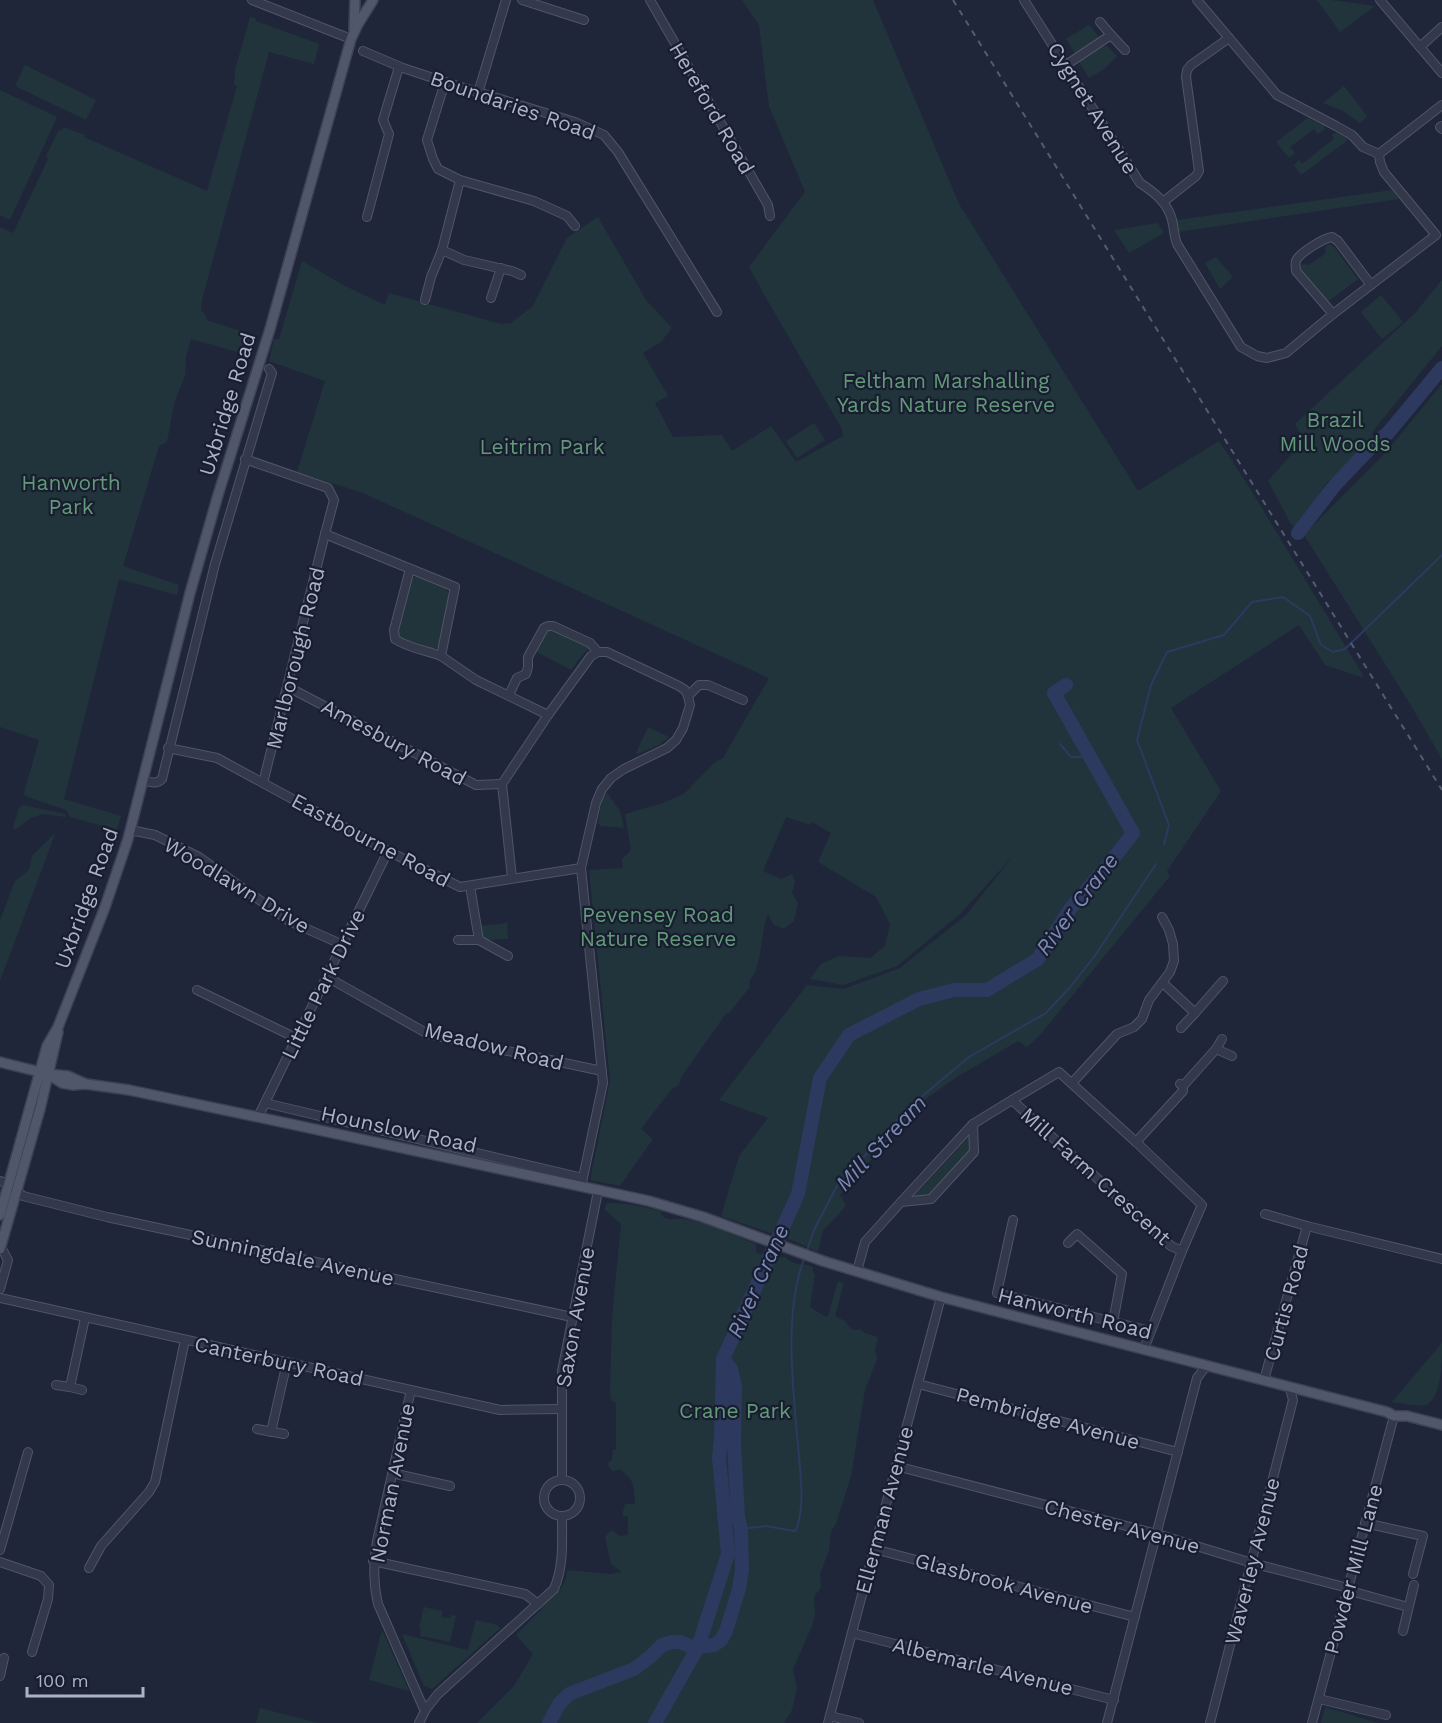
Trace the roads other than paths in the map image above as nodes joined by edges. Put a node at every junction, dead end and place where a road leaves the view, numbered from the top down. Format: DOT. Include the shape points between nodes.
graph roads {
  1 [pos="252,0"];
  2 [pos="356,0"];
  3 [pos="373,0"];
  4 [pos="506,0"];
  5 [pos="522,0"];
  6 [pos="650,0"];
  7 [pos="1024,0"];
  8 [pos="1197,0"];
  9 [pos="1380,0"];
  10 [pos="584,20"];
  11 [pos="1100,22"];
  12 [pos="1442,27"];
  13 [pos="352,35"];
  14 [pos="1111,35"];
  15 [pos="1229,38"];
  16 [pos="1420,47"];
  17 [pos="1125,50"];
  18 [pos="363,51"];
  19 [pos="1066,65"];
  20 [pos="399,66"];
  21 [pos="1442,73"];
  22 [pos="445,82"];
  23 [pos="478,93"];
  24 [pos="1442,105"];
  25 [pos="1379,154"];
  26 [pos="460,180"];
  27 [pos="1163,202"];
  28 [pos="575,210"];
  29 [pos="567,216"];
  30 [pos="770,216"];
  31 [pos="367,217"];
  32 [pos="575,226"];
  33 [pos="1439,233"];
  34 [pos="442,250"];
  35 [pos="501,268"];
  36 [pos="521,275"];
  37 [pos="1371,285"];
  38 [pos="491,298"];
  39 [pos="425,300"];
  40 [pos="717,312"];
  41 [pos="1333,315"];
  42 [pos="269,369"];
  43 [pos="245,459"];
  44 [pos="325,534"];
  45 [pos="410,569"];
  46 [pos="598,652"];
  47 [pos="441,657"];
  48 [pos="288,687"];
  49 [pos="509,695"];
  50 [pos="688,696"];
  51 [pos="743,700"];
  52 [pos="548,716"];
  53 [pos="168,748"];
  54 [pos="143,780"];
  55 [pos="263,783"];
  56 [pos="502,784"];
  57 [pos="130,830"];
  58 [pos="388,851"];
  59 [pos="581,868"];
  60 [pos="512,878"];
  61 [pos="470,886"];
  62 [pos="1162,917"];
  63 [pos="458,940"];
  64 [pos="479,940"];
  65 [pos="341,944"];
  66 [pos="508,956"];
  67 [pos="327,977"];
  68 [pos="1223,981"];
  69 [pos="1163,983"];
  70 [pos="197,990"];
  71 [pos="1195,1013"];
  72 [pos="1181,1028"];
  73 [pos="296,1038"];
  74 [pos="1222,1039"];
  75 [pos="1216,1049"];
  76 [pos="1232,1056"];
  77 [pos="0,1062"];
  78 [pos="602,1071"];
  79 [pos="44,1073"];
  80 [pos="1072,1083"];
  81 [pos="1012,1100"];
  82 [pos="265,1103"];
  83 [pos="258,1117"];
  84 [pos="973,1124"];
  85 [pos="1136,1142"];
  86 [pos="582,1183"];
  87 [pos="8,1185"];
  88 [pos="598,1191"];
  89 [pos="901,1202"];
  90 [pos="1265,1214"];
  91 [pos="0,1215"];
  92 [pos="703,1217"];
  93 [pos="1013,1220"];
  94 [pos="1307,1226"];
  95 [pos="1068,1243"];
  96 [pos="0,1248"];
  97 [pos="1182,1251"];
  98 [pos="1442,1259"];
  99 [pos="858,1271"];
  100 [pos="0,1289"];
  101 [pos="941,1297"];
  102 [pos="0,1298"];
  103 [pos="572,1317"];
  104 [pos="86,1318"];
  105 [pos="1113,1322"];
  106 [pos="1150,1331"];
  107 [pos="185,1340"];
  108 [pos="1144,1349"];
  109 [pos="287,1362"];
  110 [pos="1193,1362"];
  111 [pos="1206,1365"];
  112 [pos="1197,1378"];
  113 [pos="1264,1380"];
  114 [pos="918,1384"];
  115 [pos="56,1385"];
  116 [pos="1289,1386"];
  117 [pos="70,1387"];
  118 [pos="82,1390"];
  119 [pos="411,1390"];
  120 [pos="1304,1390"];
  121 [pos="1293,1400"];
  122 [pos="561,1409"];
  123 [pos="1394,1416"];
  124 [pos="1442,1425"];
  125 [pos="257,1429"];
  126 [pos="271,1432"];
  127 [pos="284,1434"];
  128 [pos="28,1452"];
  129 [pos="1178,1452"];
  130 [pos="896,1466"];
  131 [pos="392,1473"];
  132 [pos="562,1480"];
  133 [pos="450,1486"];
  134 [pos="562,1517"];
  135 [pos="1365,1523"];
  136 [pos="1157,1534"];
  137 [pos="874,1549"];
  138 [pos="0,1551"];
  139 [pos="374,1561"];
  140 [pos="0,1562"];
  141 [pos="1252,1563"];
  142 [pos="89,1568"];
  143 [pos="1413,1574"];
  144 [pos="1414,1585"];
  145 [pos="1348,1589"];
  146 [pos="538,1604"];
  147 [pos="1408,1607"];
  148 [pos="1135,1617"];
  149 [pos="1403,1631"];
  150 [pos="852,1633"];
  151 [pos="32,1652"];
  152 [pos="4,1658"];
  153 [pos="0,1676"];
  154 [pos="1319,1699"];
  155 [pos="1114,1700"];
  156 [pos="426,1709"];
  157 [pos="1386,1715"];
  158 [pos="829,1719"];
  159 [pos="419,1723"];
  160 [pos="859,1723"];
  161 [pos="1107,1723"];
  162 [pos="1210,1723"];
  163 [pos="1312,1723"];
  1 -- 13 [label="street"];
  2 -- 13 [label="main road"];
  3 -- 13 [label="main road"];
  4 -- 23 [label="street"];
  5 -- 10 [label="street"];
  6 -- 30 [label="street, Hereford Road" via="768,205"];
  7 -- 19 [label="street, Cygnet Avenue"];
  8 -- 15 [label="street"];
  9 -- 16 [label="street"];
  11 -- 14 [label="street"];
  12 -- 16 [label="street"];
  13 -- 54 [label="main road, Uxbridge Road" via="270,329 193,582"];
  14 -- 17 [label="street"];
  14 -- 19 [label="street"];
  15 -- 25 [label="street" via="1276,95 1352,135 1363,147"];
  15 -- 27 [label="street" via="1187,70 1199,171"];
  16 -- 21 [label="street"];
  18 -- 20 [label="street, Boundaries Road"];
  19 -- 27 [label="street, Cygnet Avenue" via="1140,183"];
  20 -- 22 [label="street, Boundaries Road"];
  20 -- 31 [label="street" via="383,120 389,134"];
  22 -- 23 [label="street, Boundaries Road"];
  22 -- 26 [label="street" via="427,140 438,169"];
  23 -- 40 [label="street, Boundaries Road" via="575,122 604,135"];
  24 -- 25 [label="street"];
  25 -- 33 [label="street" via="1384,172"];
  26 -- 29 [label="street" via="534,201"];
  26 -- 34 [label="street"];
  27 -- 41 [label="street" via="1172,219 1177,244 1241,347 1257,356 1278,357"];
  28 -- 29 [label="street"];
  29 -- 32 [label="street"];
  33 -- 37 [label="street"];
  34 -- 35 [label="street" via="464,260"];
  34 -- 39 [label="street"];
  35 -- 36 [label="street"];
  35 -- 38 [label="street"];
  37 -- 41 [label="street"];
  37 -- 41 [label="street" via="1332,237 1299,258 1296,271"];
  42 -- 43 [label="street, Uxbridge Road" via="272,373"];
  43 -- 44 [label="street, Marlborough Road" via="327,488 334,500"];
  43 -- 53 [label="street, Uxbridge Road"];
  44 -- 45 [label="street"];
  44 -- 48 [label="street, Marlborough Road"];
  45 -- 47 [label="street" via="395,639"];
  45 -- 47 [label="street" via="459,589"];
  46 -- 49 [label="street" via="590,643 548,626 528,657 526,674 517,678"];
  46 -- 50 [label="street" via="607,652 679,686"];
  46 -- 52 [label="street" via="591,656"];
  47 -- 49 [label="street" via="476,680"];
  48 -- 55 [label="street, Marlborough Road"];
  48 -- 56 [label="street, Amesbury Road" via="476,785"];
  49 -- 52 [label="street"];
  50 -- 51 [label="street" via="699,686 708,685"];
  50 -- 59 [label="street" via="690,705 676,740 624,769 602,789"];
  52 -- 56 [label="street"];
  53 -- 54 [label="street, Uxbridge Road" via="162,779 155,783"];
  53 -- 55 [label="street, Eastbourne Road" via="217,758"];
  54 -- 57 [label="main road, Uxbridge Road"];
  55 -- 58 [label="street, Eastbourne Road"];
  56 -- 60 [label="street"];
  57 -- 65 [label="street, Woodlawn Drive" via="155,836 192,853 289,921"];
  57 -- 79 [label="main road, Uxbridge Road"];
  58 -- 61 [label="street, Eastbourne Road" via="459,888"];
  58 -- 65 [label="street, Little Park Drive"];
  59 -- 60 [label="street, Eastbourne Road"];
  59 -- 78 [label="street"];
  60 -- 61 [label="street, Eastbourne Road"];
  61 -- 64 [label="street"];
  62 -- 69 [label="street" via="1173,944 1174,961"];
  63 -- 64 [label="street"];
  64 -- 66 [label="street"];
  65 -- 67 [label="street, Little Park Drive"];
  67 -- 73 [label="street, Little Park Drive"];
  67 -- 78 [label="street, Meadow Road" via="428,1034"];
  68 -- 71 [label="street"];
  69 -- 71 [label="street"];
  69 -- 80 [label="street" via="1149,1000 1142,1019 1117,1034"];
  70 -- 73 [label="street"];
  71 -- 72 [label="street"];
  73 -- 82 [label="street, Little Park Drive"];
  74 -- 75 [label="street"];
  75 -- 76 [label="street"];
  75 -- 85 [label="street"];
  77 -- 79 [label="main road, Hounslow Road"];
  78 -- 86 [label="street" via="603,1083"];
  79 -- 83 [label="main road, Hounslow Road" via="62,1083 129,1090"];
  79 -- 87 [label="main road, Uxbridge Road"];
  80 -- 81 [label="street, Mill Farm Crescent" via="1059,1072"];
  80 -- 85 [label="street"];
  81 -- 84 [label="street, Mill Farm Crescent"];
  81 -- 97 [label="street, Mill Farm Crescent" via="1171,1246"];
  82 -- 83 [label="street, Little Park Drive"];
  82 -- 86 [label="street"];
  83 -- 86 [label="main road, Hounslow Road"];
  84 -- 89 [label="street, Mill Farm Crescent"];
  84 -- 89 [label="street" via="974,1152 931,1199"];
  85 -- 97 [label="street" via="1202,1205"];
  86 -- 88 [label="main road, Hounslow Road"];
  87 -- 91 [label="main road"];
  87 -- 96 [label="main road"];
  87 -- 103 [label="street, Sunningdale Avenue" via="23,1196 107,1217"];
  88 -- 92 [label="main road, Hounslow Road"];
  88 -- 103 [label="street, Saxon Avenue"];
  89 -- 99 [label="street, Mill Farm Crescent" via="866,1242"];
  90 -- 94 [label="street, Curtis Road"];
  92 -- 99 [label="main road, Hanworth Road"];
  93 -- 105 [label="street, Hanworth Road" via="997,1293"];
  94 -- 98 [label="street, Curtis Road"];
  94 -- 113 [label="street, Curtis Road"];
  95 -- 105 [label="street" via="1077,1234 1122,1274"];
  96 -- 100 [label="street" via="8,1260"];
  97 -- 106 [label="street"];
  99 -- 101 [label="main road, Hanworth Road"];
  101 -- 108 [label="main road, Hanworth Road"];
  101 -- 114 [label="street, Ellerman Avenue"];
  102 -- 104 [label="street, Canterbury Road"];
  103 -- 122 [label="street, Saxon Avenue" via="562,1371"];
  104 -- 107 [label="street, Canterbury Road"];
  104 -- 117 [label="street"];
  105 -- 106 [label="street, Hanworth Road"];
  106 -- 108 [label="street"];
  107 -- 109 [label="street, Canterbury Road"];
  107 -- 142 [label="street" via="155,1482 101,1546"];
  108 -- 110 [label="main road, Hanworth Road"];
  109 -- 119 [label="street, Canterbury Road"];
  109 -- 126 [label="street"];
  110 -- 111 [label="main road, Hanworth Road"];
  110 -- 112 [label="street"];
  111 -- 112 [label="street"];
  111 -- 113 [label="main road, Hanworth Road"];
  112 -- 129 [label="street"];
  113 -- 116 [label="main road, Hanworth Road"];
  114 -- 129 [label="street, Pembridge Avenue"];
  114 -- 130 [label="street, Ellerman Avenue"];
  115 -- 117 [label="street"];
  116 -- 120 [label="main road, Hanworth Road"];
  116 -- 121 [label="street"];
  117 -- 118 [label="street"];
  119 -- 122 [label="street, Canterbury Road" via="500,1410"];
  119 -- 131 [label="street, Norman Avenue"];
  120 -- 121 [label="street"];
  120 -- 123 [label="main road, Hanworth Road"];
  121 -- 141 [label="street, Waverley Avenue"];
  122 -- 132 [label="street, Saxon Avenue"];
  123 -- 124 [label="main road, Hanworth Road"];
  123 -- 135 [label="street, Powder Mill Lane"];
  125 -- 126 [label="street"];
  126 -- 127 [label="street"];
  128 -- 138 [label="street"];
  129 -- 136 [label="street"];
  130 -- 136 [label="street, Chester Avenue"];
  130 -- 137 [label="street, Ellerman Avenue"];
  131 -- 133 [label="street"];
  131 -- 139 [label="street, Norman Avenue"];
  132 -- 134 [label="street" via="550,1485 544,1501 550,1512"];
  132 -- 134 [label="street" via="577,1487 581,1498 577,1509"];
  134 -- 146 [label="street" via="560,1576"];
  135 -- 143 [label="street" via="1423,1536"];
  135 -- 145 [label="street, Powder Mill Lane"];
  136 -- 141 [label="street, Chester Avenue"];
  136 -- 148 [label="street"];
  137 -- 148 [label="street, Glasbrook Avenue"];
  137 -- 150 [label="street, Ellerman Avenue"];
  139 -- 146 [label="street" via="525,1594"];
  139 -- 156 [label="street, Norman Avenue" via="378,1604"];
  140 -- 151 [label="street" via="41,1576 49,1586"];
  141 -- 145 [label="street, Chester Avenue"];
  141 -- 162 [label="street, Waverley Avenue"];
  144 -- 147 [label="street"];
  145 -- 147 [label="street, Chester Avenue"];
  145 -- 154 [label="street, Powder Mill Lane"];
  146 -- 156 [label="street"];
  147 -- 149 [label="street"];
  148 -- 155 [label="street"];
  150 -- 155 [label="street, Albemarle Avenue"];
  150 -- 158 [label="street, Ellerman Avenue"];
  152 -- 153 [label="street"];
  154 -- 157 [label="street"];
  154 -- 163 [label="street, Powder Mill Lane"];
  155 -- 161 [label="street"];
  156 -- 159 [label="street"];
  158 -- 160 [label="street"];
}
